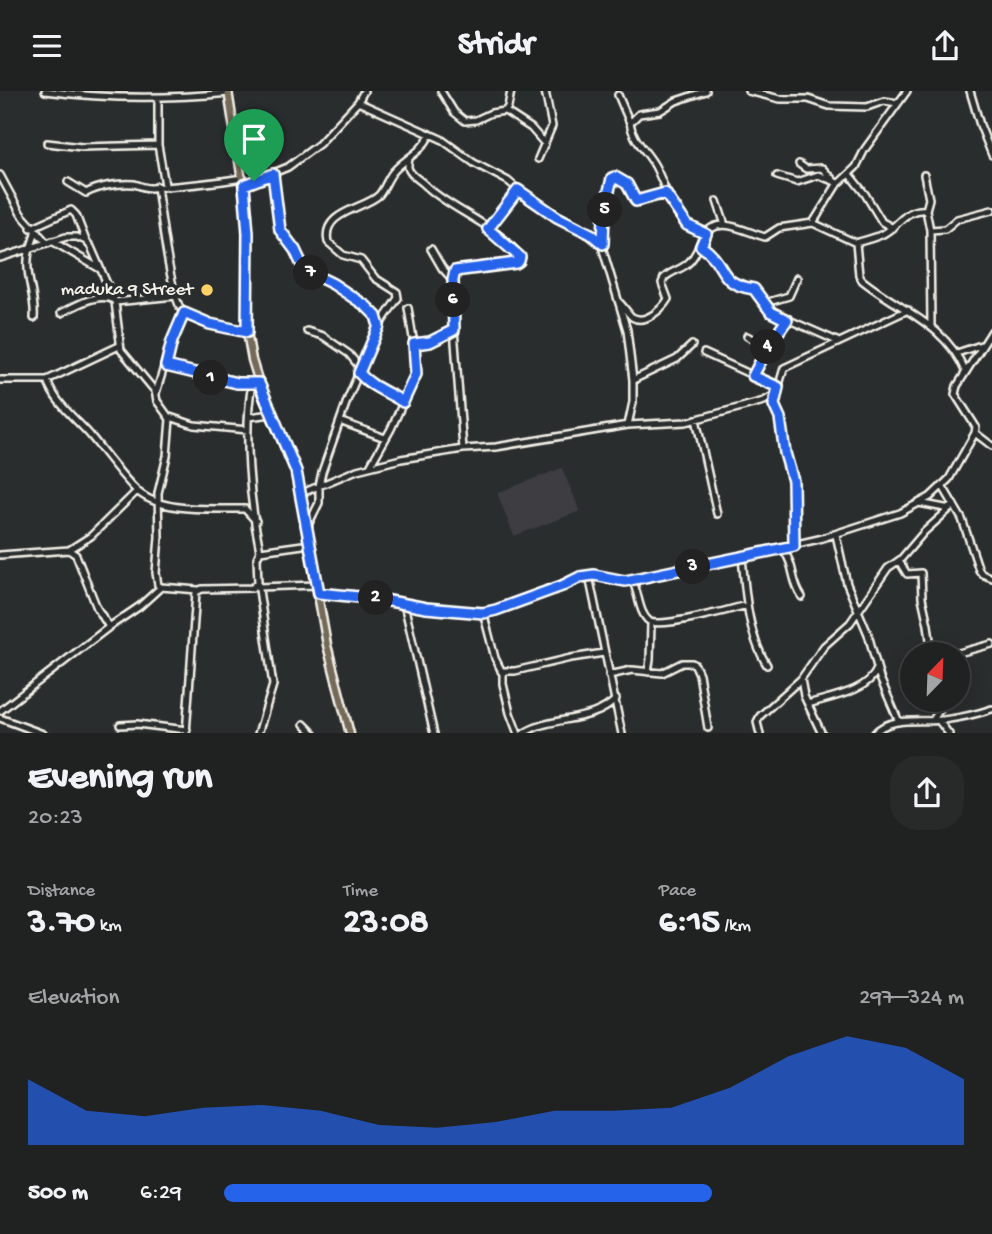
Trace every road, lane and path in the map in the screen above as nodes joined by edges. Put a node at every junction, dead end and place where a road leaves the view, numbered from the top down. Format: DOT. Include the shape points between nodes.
graph roads {
  1 [pos="46,91"];
  2 [pos="364,91"];
  3 [pos="441,91"];
  4 [pos="511,91"];
  5 [pos="545,91"];
  6 [pos="706,91"];
  7 [pos="748,91"];
  8 [pos="907,91"];
  9 [pos="970,91"];
  10 [pos="228,92"];
  11 [pos="107,93"];
  12 [pos="618,95"];
  13 [pos="158,98"];
  14 [pos="358,102"];
  15 [pos="898,103"];
  16 [pos="505,111"];
  17 [pos="630,123"];
  18 [pos="430,134"];
  19 [pos="47,143"];
  20 [pos="545,144"];
  21 [pos="158,145"];
  22 [pos="992,155"];
  23 [pos="409,159"];
  24 [pos="538,159"];
  25 [pos="799,164"];
  26 [pos="0,174"];
  27 [pos="273,174"];
  28 [pos="849,174"];
  29 [pos="924,175"];
  30 [pos="777,176"];
  31 [pos="243,181"];
  32 [pos="836,182"];
  33 [pos="68,183"];
  34 [pos="164,185"];
  35 [pos="157,186"];
  36 [pos="518,190"];
  37 [pos="665,193"];
  38 [pos="717,201"];
  39 [pos="926,210"];
  40 [pos="992,210"];
  41 [pos="813,223"];
  42 [pos="725,225"];
  43 [pos="893,228"];
  44 [pos="488,229"];
  45 [pos="33,230"];
  46 [pos="930,230"];
  47 [pos="706,234"];
  48 [pos="86,241"];
  49 [pos="50,242"];
  50 [pos="856,243"];
  51 [pos="603,244"];
  52 [pos="701,246"];
  53 [pos="32,249"];
  54 [pos="431,249"];
  55 [pos="0,258"];
  56 [pos="103,271"];
  57 [pos="797,278"];
  58 [pos="453,280"];
  59 [pos="175,296"];
  60 [pos="115,301"];
  61 [pos="620,303"];
  62 [pos="765,303"];
  63 [pos="408,308"];
  64 [pos="908,310"];
  65 [pos="61,313"];
  66 [pos="184,313"];
  67 [pos="34,318"];
  68 [pos="633,318"];
  69 [pos="787,320"];
  70 [pos="931,325"];
  71 [pos="379,326"];
  72 [pos="454,330"];
  73 [pos="627,330"];
  74 [pos="307,331"];
  75 [pos="992,331"];
  76 [pos="247,332"];
  77 [pos="747,336"];
  78 [pos="837,341"];
  79 [pos="414,344"];
  80 [pos="692,345"];
  81 [pos="982,345"];
  82 [pos="119,346"];
  83 [pos="768,348"];
  84 [pos="704,353"];
  85 [pos="957,353"];
  86 [pos="166,366"];
  87 [pos="360,371"];
  88 [pos="965,371"];
  89 [pos="753,376"];
  90 [pos="0,380"];
  91 [pos="47,380"];
  92 [pos="633,380"];
  93 [pos="255,384"];
  94 [pos="778,387"];
  95 [pos="156,393"];
  96 [pos="775,395"];
  97 [pos="403,402"];
  98 [pos="762,402"];
  99 [pos="776,408"];
  100 [pos="271,414"];
  101 [pos="170,417"];
  102 [pos="249,417"];
  103 [pos="696,419"];
  104 [pos="341,422"];
  105 [pos="628,425"];
  106 [pos="248,430"];
  107 [pos="975,433"];
  108 [pos="385,438"];
  109 [pos="991,447"];
  110 [pos="463,449"];
  111 [pos="370,466"];
  112 [pos="942,485"];
  113 [pos="319,486"];
  114 [pos="137,491"];
  115 [pos="302,493"];
  116 [pos="158,501"];
  117 [pos="919,503"];
  118 [pos="952,507"];
  119 [pos="717,514"];
  120 [pos="256,521"];
  121 [pos="307,527"];
  122 [pos="836,535"];
  123 [pos="310,544"];
  124 [pos="78,545"];
  125 [pos="794,546"];
  126 [pos="782,548"];
  127 [pos="69,550"];
  128 [pos="260,551"];
  129 [pos="76,554"];
  130 [pos="0,555"];
  131 [pos="742,556"];
  132 [pos="899,561"];
  133 [pos="589,576"];
  134 [pos="992,578"];
  135 [pos="632,580"];
  136 [pos="258,585"];
  137 [pos="317,585"];
  138 [pos="161,587"];
  139 [pos="198,590"];
  140 [pos="319,593"];
  141 [pos="802,597"];
  142 [pos="404,604"];
  143 [pos="747,605"];
  144 [pos="859,610"];
  145 [pos="483,613"];
  146 [pos="650,623"];
  147 [pos="108,627"];
  148 [pos="931,642"];
  149 [pos="992,645"];
  150 [pos="970,650"];
  151 [pos="604,653"];
  152 [pos="767,666"];
  153 [pos="877,669"];
  154 [pos="501,670"];
  155 [pos="648,672"];
  156 [pos="609,675"];
  157 [pos="801,678"];
  158 [pos="616,699"];
  159 [pos="808,704"];
  160 [pos="992,709"];
  161 [pos="604,710"];
  162 [pos="0,711"];
  163 [pos="939,712"];
  164 [pos="619,716"];
  165 [pos="0,718"];
  166 [pos="936,720"];
  167 [pos="899,722"];
  168 [pos="13,723"];
  169 [pos="304,724"];
  170 [pos="120,725"];
  171 [pos="708,728"];
  172 [pos="186,732"];
  173 [pos="18,733"];
  174 [pos="43,733"];
  175 [pos="258,733"];
  176 [pos="314,733"];
  177 [pos="350,733"];
  178 [pos="434,733"];
  179 [pos="521,733"];
  180 [pos="622,733"];
  181 [pos="760,733"];
  182 [pos="822,733"];
  183 [pos="874,733"];
  184 [pos="948,733"];
  1 -- 11 [label="street"];
  2 -- 14 [label="street"];
  3 -- 16 [label="street" via="465,121"];
  4 -- 16 [label="street"];
  5 -- 20 [label="street" via="552,123"];
  6 -- 17 [label="street" via="660,111 639,114"];
  7 -- 15 [label="street" via="829,106"];
  8 -- 15 [label="street"];
  9 -- 22 [label="street"];
  10 -- 13 [label="street"];
  10 -- 31 [label="main road"];
  11 -- 13 [label="street"];
  12 -- 17 [label="street"];
  13 -- 21 [label="street"];
  14 -- 18 [label="street"];
  14 -- 27 [label="street" via="327,137"];
  15 -- 28 [label="street"];
  16 -- 20 [label="street"];
  17 -- 37 [label="street"];
  18 -- 23 [label="street"];
  18 -- 36 [label="street"];
  19 -- 21 [label="street"];
  20 -- 24 [label="street"];
  21 -- 34 [label="street"];
  23 -- 44 [label="street" via="411,172 435,196"];
  23 -- 71 [label="street" via="390,175 379,194 349,209 327,232 328,242 337,251 361,260 374,278 397,292 398,301"];
  25 -- 32 [label="street" via="806,169 822,168"];
  26 -- 45 [label="street"];
  27 -- 31 [label="street"];
  27 -- 71 [label="street" via="280,230 302,265 366,306"];
  28 -- 32 [label="street"];
  28 -- 43 [label="street" via="882,222"];
  29 -- 39 [label="street" via="929,199"];
  30 -- 32 [label="street" via="797,182 818,175"];
  31 -- 34 [label="street"];
  31 -- 76 [label="main road" via="248,233"];
  32 -- 41 [label="street"];
  33 -- 35 [label="street" via="86,193 97,187"];
  34 -- 35 [label="street"];
  35 -- 59 [label="street"];
  36 -- 44 [label="street"];
  36 -- 51 [label="street"];
  37 -- 47 [label="street" via="687,225"];
  37 -- 51 [label="street" via="636,201 627,184 612,178"];
  38 -- 42 [label="street"];
  39 -- 43 [label="street" via="907,213"];
  39 -- 46 [label="street"];
  40 -- 46 [label="street" via="957,219 945,229"];
  41 -- 42 [label="street" via="779,228 765,237"];
  41 -- 50 [label="street"];
  42 -- 47 [label="street"];
  43 -- 50 [label="street"];
  44 -- 58 [label="street" via="515,251 519,261 458,269"];
  45 -- 48 [label="street" via="71,210"];
  45 -- 49 [label="street"];
  45 -- 53 [label="street"];
  46 -- 70 [label="street"];
  47 -- 52 [label="street"];
  48 -- 49 [label="street" via="72,236"];
  48 -- 56 [label="street"];
  49 -- 53 [label="street"];
  49 -- 56 [label="street"];
  50 -- 64 [label="street" via="862,280"];
  51 -- 61 [label="street"];
  52 -- 62 [label="street" via="717,258 734,284 754,289"];
  52 -- 68 [label="street" via="685,265 664,278 665,304 652,316"];
  53 -- 55 [label="street"];
  53 -- 67 [label="street" via="28,262"];
  54 -- 58 [label="street"];
  56 -- 60 [label="street"];
  57 -- 62 [label="street" via="789,296"];
  58 -- 72 [label="street"];
  59 -- 60 [label="street"];
  59 -- 66 [label="street"];
  60 -- 65 [label="street" via="107,297 83,302"];
  60 -- 82 [label="street"];
  61 -- 68 [label="street"];
  61 -- 73 [label="street"];
  62 -- 69 [label="street"];
  63 -- 79 [label="street"];
  64 -- 70 [label="street"];
  64 -- 78 [label="street"];
  66 -- 76 [label="street"];
  66 -- 86 [label="street"];
  68 -- 73 [label="street"];
  69 -- 78 [label="street"];
  69 -- 83 [label="street"];
  70 -- 85 [label="street"];
  71 -- 87 [label="street"];
  72 -- 79 [label="street"];
  72 -- 110 [label="street"];
  73 -- 92 [label="street"];
  74 -- 87 [label="street" via="349,354"];
  75 -- 81 [label="street"];
  76 -- 93 [label="main road"];
  77 -- 83 [label="street"];
  78 -- 94 [label="street" via="788,364"];
  79 -- 97 [label="street" via="416,374"];
  80 -- 92 [label="street" via="677,359"];
  81 -- 85 [label="street"];
  81 -- 88 [label="street"];
  82 -- 91 [label="street"];
  82 -- 95 [label="street"];
  83 -- 89 [label="street"];
  84 -- 89 [label="street"];
  85 -- 88 [label="street"];
  86 -- 93 [label="street"];
  86 -- 95 [label="street"];
  87 -- 97 [label="street" via="374,387"];
  87 -- 104 [label="street"];
  88 -- 107 [label="street" via="955,394 974,421"];
  89 -- 94 [label="street"];
  90 -- 91 [label="street"];
  91 -- 114 [label="street" via="55,400"];
  92 -- 105 [label="street"];
  93 -- 100 [label="main road"];
  93 -- 102 [label="street"];
  94 -- 96 [label="street"];
  95 -- 101 [label="street"];
  96 -- 98 [label="street"];
  96 -- 99 [label="street"];
  97 -- 108 [label="street"];
  98 -- 99 [label="street"];
  98 -- 103 [label="street"];
  99 -- 125 [label="street" via="793,481"];
  100 -- 102 [label="street"];
  100 -- 115 [label="main road" via="292,457"];
  101 -- 106 [label="street" via="194,425"];
  101 -- 116 [label="street"];
  102 -- 106 [label="street"];
  103 -- 105 [label="street"];
  103 -- 119 [label="street"];
  104 -- 108 [label="street"];
  104 -- 113 [label="street"];
  105 -- 110 [label="street"];
  106 -- 120 [label="street"];
  107 -- 109 [label="street"];
  107 -- 112 [label="street"];
  108 -- 111 [label="street"];
  110 -- 111 [label="street"];
  111 -- 113 [label="street"];
  112 -- 117 [label="street"];
  112 -- 118 [label="street"];
  113 -- 115 [label="street"];
  113 -- 121 [label="street" via="319,503"];
  114 -- 116 [label="street"];
  114 -- 124 [label="street"];
  115 -- 121 [label="main road"];
  116 -- 120 [label="street" via="197,510 245,509"];
  116 -- 138 [label="street" via="156,580"];
  117 -- 118 [label="street"];
  117 -- 122 [label="street"];
  118 -- 132 [label="street"];
  118 -- 134 [label="street" via="962,519 979,570"];
  120 -- 128 [label="street"];
  121 -- 123 [label="main road"];
  122 -- 125 [label="street"];
  122 -- 144 [label="street" via="847,584"];
  123 -- 128 [label="street"];
  123 -- 137 [label="main road"];
  124 -- 127 [label="street"];
  124 -- 129 [label="street"];
  125 -- 126 [label="street"];
  126 -- 131 [label="street"];
  126 -- 141 [label="street" via="792,562"];
  127 -- 129 [label="street"];
  127 -- 130 [label="street"];
  128 -- 136 [label="street"];
  129 -- 147 [label="street"];
  131 -- 135 [label="street"];
  131 -- 143 [label="street"];
  132 -- 144 [label="street" via="884,573"];
  132 -- 148 [label="street" via="907,574 921,573"];
  133 -- 135 [label="street"];
  133 -- 145 [label="street"];
  133 -- 151 [label="street"];
  135 -- 146 [label="street"];
  136 -- 137 [label="street"];
  136 -- 139 [label="street"];
  136 -- 175 [label="street" via="273,685"];
  137 -- 140 [label="main road"];
  138 -- 139 [label="street"];
  138 -- 147 [label="street"];
  139 -- 172 [label="street"];
  140 -- 142 [label="street"];
  140 -- 177 [label="main road" via="334,677"];
  142 -- 145 [label="street"];
  142 -- 178 [label="street"];
  143 -- 146 [label="street"];
  143 -- 152 [label="street"];
  144 -- 153 [label="street"];
  144 -- 157 [label="street"];
  145 -- 154 [label="street"];
  146 -- 155 [label="street"];
  147 -- 162 [label="street"];
  149 -- 150 [label="street"];
  151 -- 154 [label="street"];
  151 -- 156 [label="street"];
  153 -- 159 [label="street" via="872,679 853,690"];
  153 -- 167 [label="street"];
  154 -- 179 [label="street" via="510,713"];
  155 -- 156 [label="street"];
  155 -- 171 [label="street" via="662,673 682,663 695,665"];
  156 -- 158 [label="street"];
  157 -- 159 [label="street"];
  157 -- 181 [label="street" via="758,719"];
  158 -- 161 [label="street"];
  158 -- 164 [label="street"];
  159 -- 182 [label="street"];
  160 -- 166 [label="street"];
  161 -- 164 [label="street"];
  161 -- 179 [label="street"];
  163 -- 166 [label="street"];
  164 -- 180 [label="street"];
  165 -- 168 [label="street"];
  166 -- 167 [label="street"];
  166 -- 184 [label="street"];
  167 -- 183 [label="street"];
  168 -- 173 [label="street"];
  168 -- 174 [label="street"];
  169 -- 176 [label="street"];
  170 -- 172 [label="street"];
}
